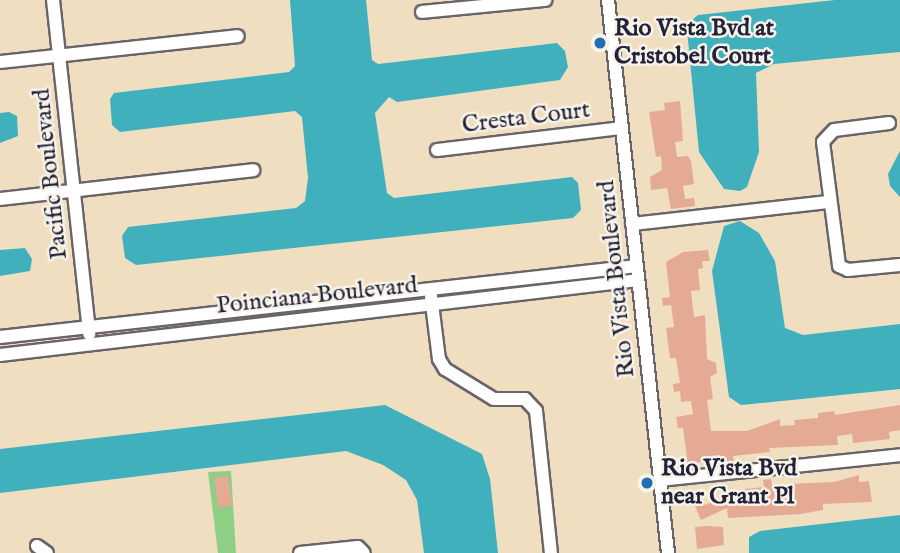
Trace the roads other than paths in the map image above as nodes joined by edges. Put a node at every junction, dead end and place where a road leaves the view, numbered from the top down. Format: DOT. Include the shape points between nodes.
graph roads {
  1 [pos="53,0"];
  2 [pos="545,0"];
  3 [pos="608,0"];
  4 [pos="422,12"];
  5 [pos="238,36"];
  6 [pos="59,55"];
  7 [pos="0,62"];
  8 [pos="889,123"];
  9 [pos="621,128"];
  10 [pos="437,150"];
  11 [pos="253,170"];
  12 [pos="74,191"];
  13 [pos="0,199"];
  14 [pos="829,202"];
  15 [pos="632,223"];
  16 [pos="900,265"];
  17 [pos="637,266"];
  18 [pos="638,280"];
  19 [pos="431,289"];
  20 [pos="432,304"];
  21 [pos="256,309"];
  22 [pos="258,323"];
  23 [pos="88,328"];
  24 [pos="0,337"];
  25 [pos="90,344"];
  26 [pos="0,355"];
  27 [pos="900,455"];
  28 [pos="660,480"];
  29 [pos="299,553"];
  30 [pos="364,553"];
  31 [pos="551,553"];
  32 [pos="668,553"];
  1 -- 6 [label="street, Pacific Boulevard"];
  2 -- 4 [label="street"];
  3 -- 9 [label="street, Rio Vista Boulevard"];
  5 -- 6 [label="street"];
  6 -- 7 [label="street"];
  6 -- 12 [label="street, Pacific Boulevard"];
  8 -- 14 [label="street" via="826,134"];
  9 -- 10 [label="street, Cresta Court"];
  9 -- 15 [label="street, Rio Vista Boulevard"];
  11 -- 12 [label="street"];
  12 -- 13 [label="street"];
  12 -- 23 [label="street, Pacific Boulevard"];
  14 -- 15 [label="street"];
  14 -- 16 [label="street" via="839,265 854,270"];
  15 -- 17 [label="street, Rio Vista Boulevard"];
  17 -- 18 [label="street, Rio Vista Boulevard"];
  17 -- 19 [label="street, Poinciana Boulevard"];
  18 -- 20 [label="street, Poinciana Boulevard"];
  18 -- 28 [label="street, Rio Vista Boulevard"];
  19 -- 20 [label="street"];
  19 -- 21 [label="street, Poinciana Boulevard"];
  20 -- 22 [label="street, Poinciana Boulevard"];
  20 -- 31 [label="street" via="439,359 445,369 494,399 525,399 536,411"];
  21 -- 22 [label="street"];
  21 -- 23 [label="street, Poinciana Boulevard"];
  22 -- 25 [label="street, Poinciana Boulevard"];
  23 -- 24 [label="street, Poinciana Boulevard"];
  23 -- 25 [label="street, Pacific Boulevard"];
  25 -- 26 [label="street, Poinciana Boulevard"];
  27 -- 28 [label="street"];
  28 -- 32 [label="street, Rio Vista Boulevard"];
  29 -- 30 [label="street" via="358,547"];
}
